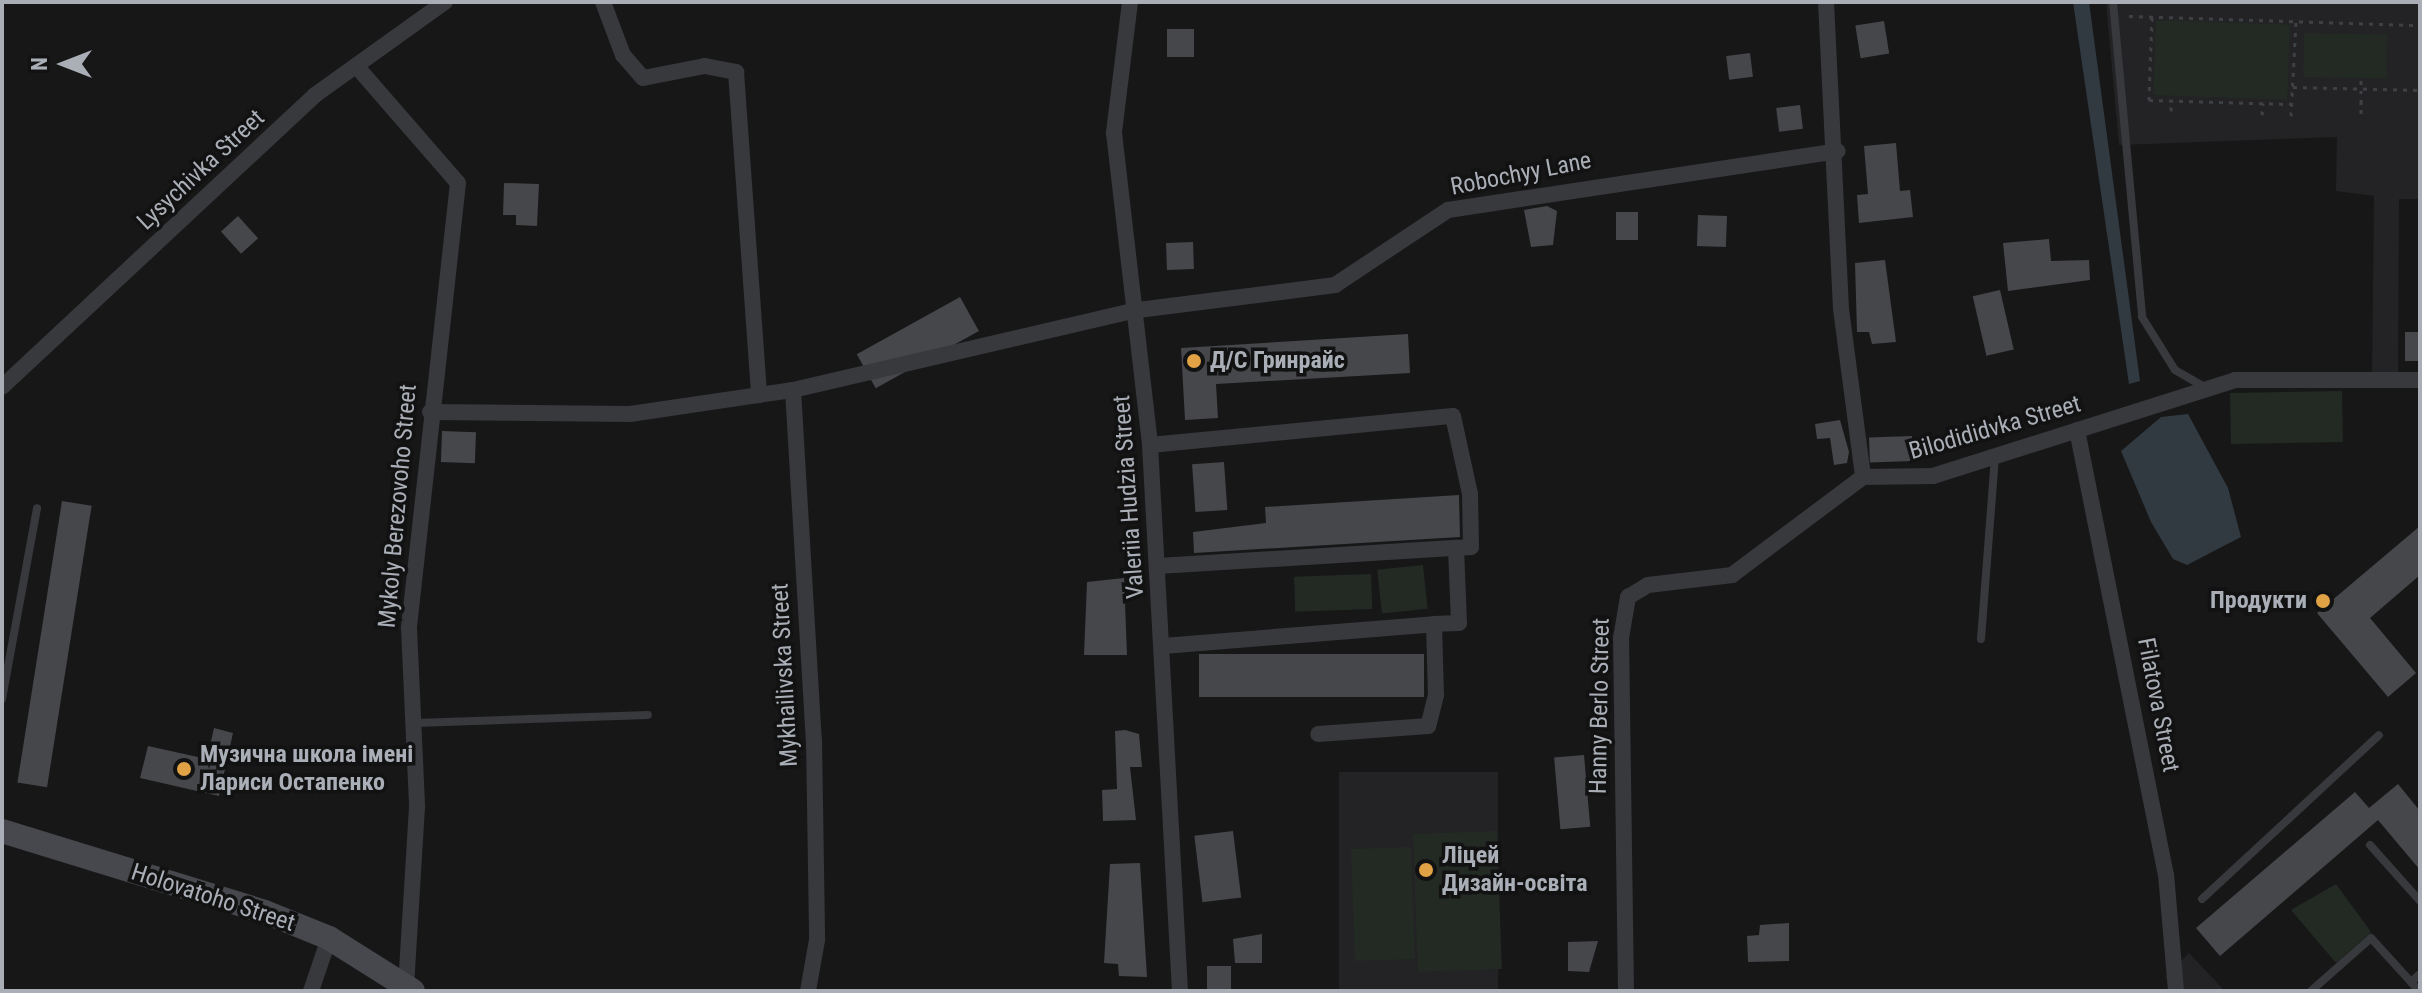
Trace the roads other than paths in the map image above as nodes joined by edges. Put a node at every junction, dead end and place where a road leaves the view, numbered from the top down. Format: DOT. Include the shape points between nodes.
graph roads {
  1 [pos="445,2"];
  2 [pos="603,2"];
  3 [pos="1130,2"];
  4 [pos="1826,2"];
  5 [pos="2113,2"];
  6 [pos="358,68"];
  7 [pos="1838,151"];
  8 [pos="1138,310"];
  9 [pos="2420,380"];
  10 [pos="2,387"];
  11 [pos="2205,387"];
  12 [pos="793,390"];
  13 [pos="759,395"];
  14 [pos="430,412"];
  15 [pos="2077,430"];
  16 [pos="1150,445"];
  17 [pos="1995,458"];
  18 [pos="1863,477"];
  19 [pos="37,508"];
  20 [pos="1456,548"];
  21 [pos="1158,566"];
  22 [pos="1434,624"];
  23 [pos="1981,639"];
  24 [pos="1163,646"];
  25 [pos="2,699"];
  26 [pos="648,715"];
  27 [pos="416,723"];
  28 [pos="1318,734"];
  29 [pos="2379,735"];
  30 [pos="2,831"];
  31 [pos="2370,845"];
  32 [pos="2202,899"];
  33 [pos="2420,901"];
  34 [pos="329,938"];
  35 [pos="2420,974"];
  36 [pos="2411,982"];
  37 [pos="410,989"];
  38 [pos="311,991"];
  39 [pos="808,991"];
  40 [pos="1180,991"];
  41 [pos="1626,991"];
  42 [pos="2176,991"];
  43 [pos="2311,991"];
  44 [pos="2419,991"];
  1 -- 6 [label="street, Lysychivka Street"];
  2 -- 13 [label="street" via="623,55 643,78 705,66 736,72"];
  3 -- 8 [label="street, Valeriia Hudzia Street" via="1114,133"];
  4 -- 7 [label="street"];
  5 -- 11 [label="lane" via="2142,317 2175,370"];
  6 -- 10 [label="street, Lysychivka Street" via="315,95"];
  6 -- 14 [label="street, Mykoly Berezovoho Street" via="458,183"];
  7 -- 8 [label="street, Robochyy Lane" via="1448,210 1335,285"];
  7 -- 18 [label="street" via="1841,309"];
  8 -- 12 [label="street, Robochyy Lane"];
  8 -- 16 [label="street, Valeriia Hudzia Street"];
  9 -- 11 [label="street, Bilodididvka Street" via="2235,380"];
  11 -- 15 [label="street, Bilodididvka Street"];
  12 -- 13 [label="street"];
  12 -- 39 [label="street, Mykhailivska Street" via="814,740 817,940"];
  13 -- 14 [label="street" via="630,414"];
  14 -- 27 [label="street, Mykoly Berezovoho Street" via="409,628"];
  15 -- 17 [label="street, Bilodididvka Street"];
  15 -- 42 [label="street, Filatova Street" via="2166,874"];
  16 -- 20 [label="street" via="1453,416 1470,494 1471,547"];
  16 -- 21 [label="street, Valeriia Hudzia Street"];
  17 -- 18 [label="street, Bilodididvka Street" via="1933,476"];
  17 -- 23 [label="lane"];
  18 -- 41 [label="street, Hanny Berlo Street" via="1732,575 1648,585 1628,597 1621,638"];
  19 -- 25 [label="lane"];
  20 -- 21 [label="street"];
  20 -- 22 [label="street" via="1459,623"];
  21 -- 24 [label="street, Valeriia Hudzia Street"];
  22 -- 24 [label="street"];
  22 -- 28 [label="street" via="1436,695 1428,726"];
  24 -- 40 [label="street, Valeriia Hudzia Street"];
  26 -- 27 [label="lane"];
  27 -- 37 [label="street, Mykoly Berezovoho Street"];
  29 -- 32 [label="lane"];
  30 -- 34 [label="main road, Holovatoho Street"];
  31 -- 33 [label="lane"];
  34 -- 37 [label="main road, Holovatoho Street"];
  34 -- 38 [label="street"];
  35 -- 36 [label="lane"];
  36 -- 43 [label="lane" via="2371,938"];
  36 -- 44 [label="lane"];
}
